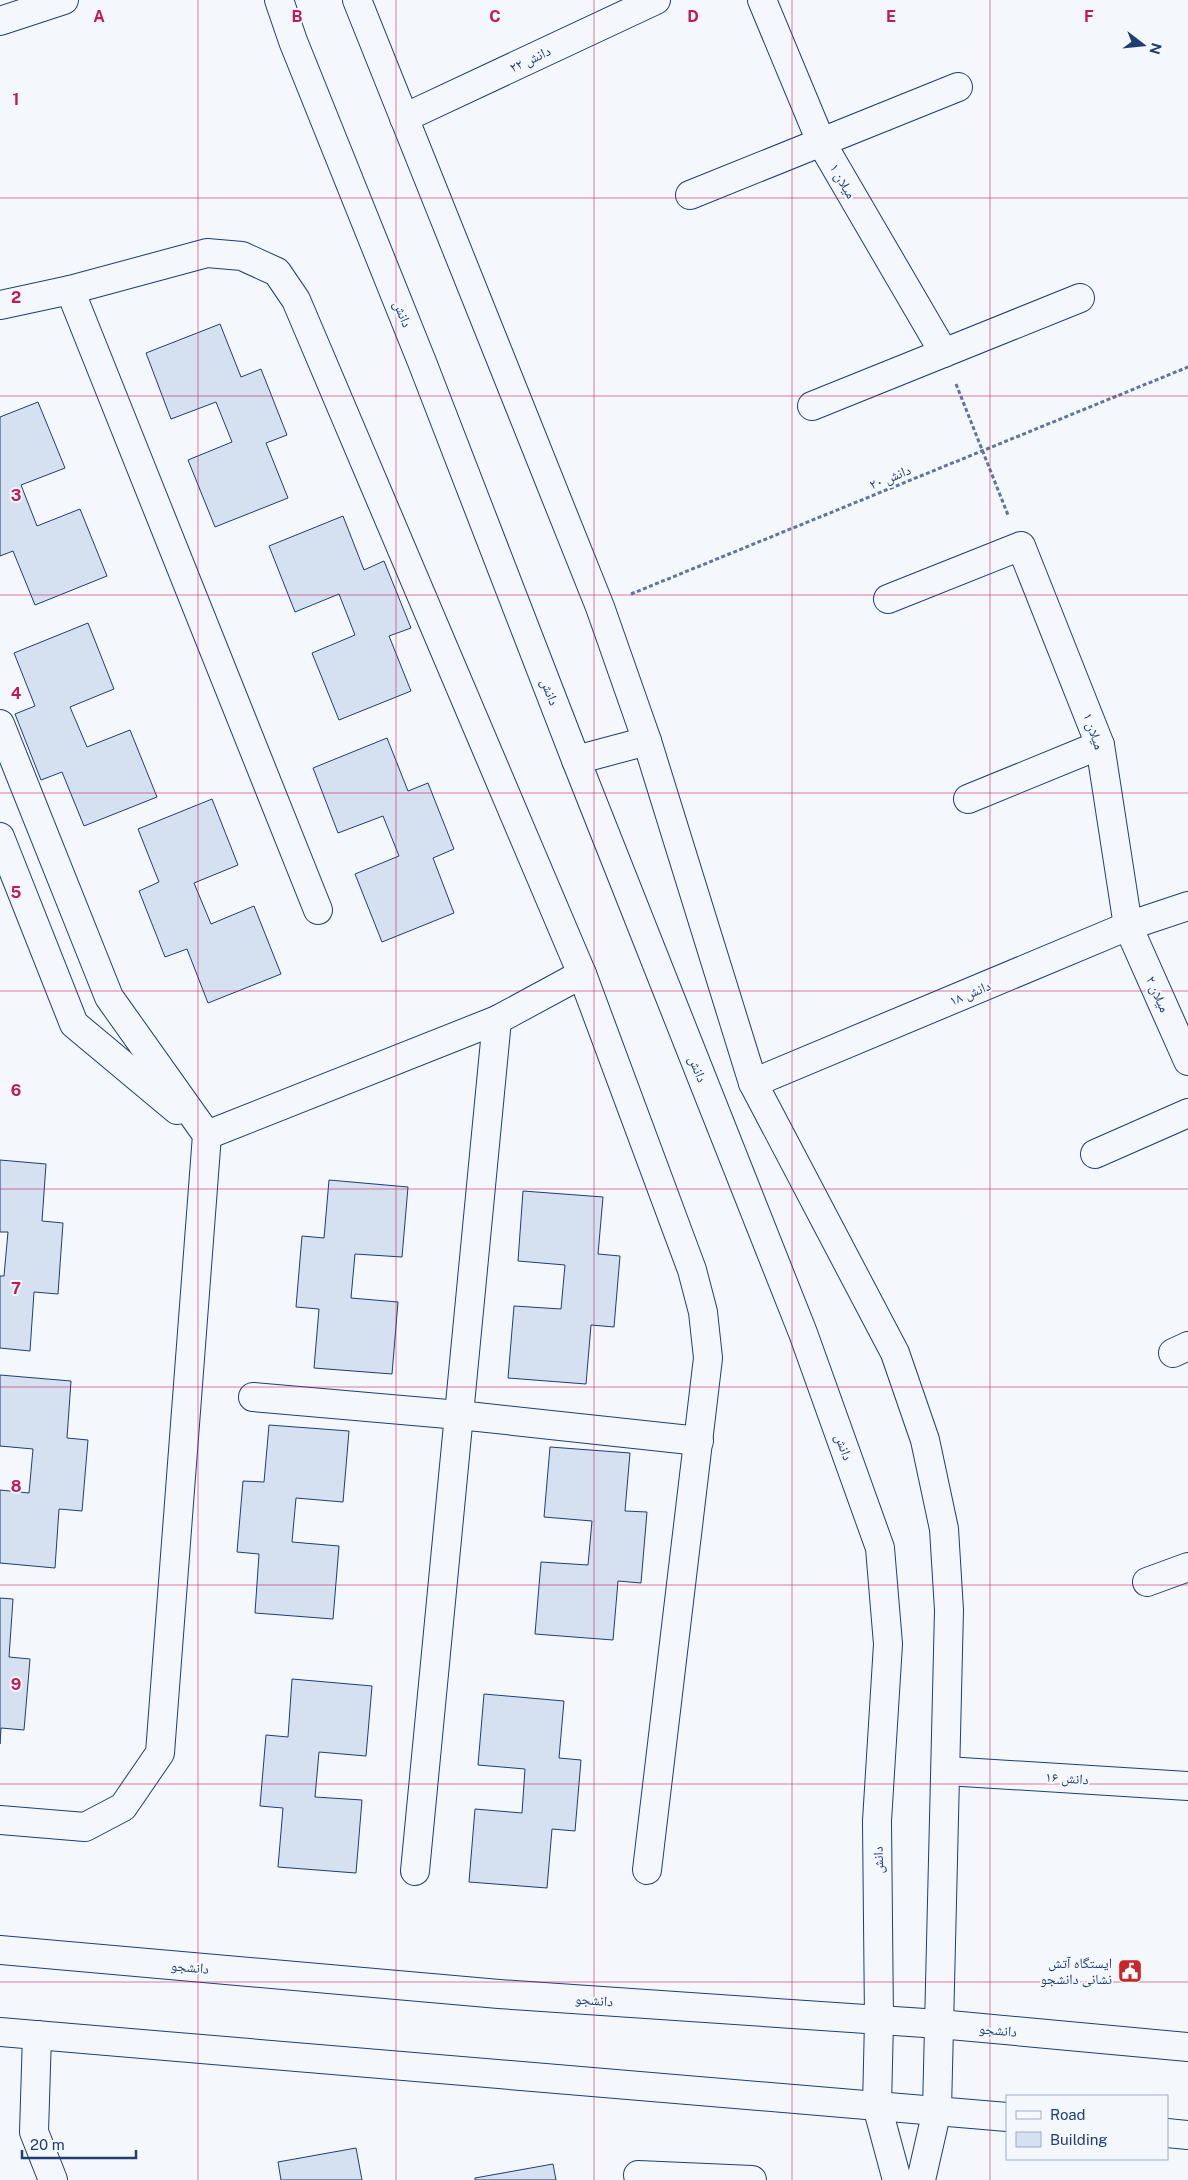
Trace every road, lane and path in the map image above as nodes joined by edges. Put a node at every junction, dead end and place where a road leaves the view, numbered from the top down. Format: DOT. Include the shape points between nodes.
graph roads {
  1 [pos="64,0"];
  2 [pos="279,0"];
  3 [pos="357,0"];
  4 [pos="656,0"];
  5 [pos="762,0"];
  6 [pos="0,21"];
  7 [pos="958,87"];
  8 [pos="404,118"];
  9 [pos="821,142"];
  10 [pos="690,195"];
  11 [pos="70,290"];
  12 [pos="1080,298"];
  13 [pos="0,305"];
  14 [pos="944,353"];
  15 [pos="1188,367"];
  16 [pos="812,406"];
  17 [pos="982,451"];
  18 [pos="1021,546"];
  19 [pos="888,599"];
  20 [pos="600,607"];
  21 [pos="0,724"];
  22 [pos="646,741"];
  23 [pos="1100,745"];
  24 [pos="576,760"];
  25 [pos="968,799"];
  26 [pos="0,837"];
  27 [pos="1188,906"];
  28 [pos="318,910"];
  29 [pos="1128,926"];
  30 [pos="582,974"];
  31 [pos="497,1020"];
  32 [pos="1188,1061"];
  33 [pos="753,1083"];
  34 [pos="1188,1113"];
  35 [pos="207,1135"];
  36 [pos="1095,1154"];
  37 [pos="253,1397"];
  38 [pos="458,1415"];
  39 [pos="699,1440"];
  40 [pos="1188,1567"];
  41 [pos="1148,1582"];
  42 [pos="946,1770"];
  43 [pos="1188,1786"];
  44 [pos="0,1820"];
  45 [pos="647,1870"];
  46 [pos="415,1871"];
  47 [pos="0,1950"];
  48 [pos="880,2021"];
  49 [pos="939,2024"];
  50 [pos="0,2032"];
  51 [pos="37,2036"];
  52 [pos="1188,2047"];
  53 [pos="877,2106"];
  54 [pos="937,2110"];
  55 [pos="1006,2117"];
  56 [pos="1168,2133"];
  57 [pos="1188,2135"];
  58 [pos="638,2174"];
  59 [pos="53,2180"];
  60 [pos="752,2180"];
  61 [pos="897,2180"];
  62 [pos="921,2180"];
  1 -- 6 [label="street"];
  2 -- 24 [label="street, دانش"];
  3 -- 8 [label="street"];
  4 -- 8 [label="street, دانش ۲۲"];
  5 -- 9 [label="street, میلان ۱"];
  7 -- 9 [label="street"];
  8 -- 20 [label="street"];
  9 -- 10 [label="street"];
  9 -- 14 [label="street, میلان ۱"];
  11 -- 13 [label="street"];
  11 -- 28 [label="street"];
  11 -- 30 [label="street" via="207,253 242,256 277,272 296,300"];
  12 -- 14 [label="street"];
  14 -- 16 [label="street"];
  14 -- 17 [label="path"];
  15 -- 17 [label="path, دانش ۲۰"];
  17 -- 18 [label="path"];
  17 -- 20 [label="path, دانش ۲۰"];
  18 -- 19 [label="street"];
  18 -- 23 [label="street, میلان ۱"];
  20 -- 22 [label="street"];
  21 -- 35 [label="street" via="108,997"];
  22 -- 24 [label="street"];
  22 -- 33 [label="street"];
  23 -- 25 [label="street"];
  23 -- 29 [label="street, میلان ۱"];
  24 -- 48 [label="street, دانش" via="803,1333 880,1548 888,1644 877,1821"];
  26 -- 35 [label="street" via="74,1024"];
  27 -- 29 [label="street, دانش ۱۸"];
  29 -- 32 [label="street, میلان ۲"];
  29 -- 33 [label="street, دانش ۱۸"];
  30 -- 31 [label="street"];
  30 -- 39 [label="street" via="692,1270 703,1312 708,1358"];
  31 -- 35 [label="street"];
  31 -- 38 [label="street"];
  33 -- 42 [label="street" via="895,1353 925,1440 945,1538 950,1610"];
  34 -- 36 [label="street"];
  35 -- 44 [label="street" via="160,1753 123,1808 86,1827"];
  37 -- 38 [label="street"];
  38 -- 39 [label="street"];
  38 -- 46 [label="street"];
  39 -- 45 [label="street"];
  40 -- 41 [label="street"];
  42 -- 43 [label="street, دانش ۱۶"];
  42 -- 49 [label="street"];
  47 -- 48 [label="street, دانشجو" via="499,1994"];
  48 -- 49 [label="street, دانشجو"];
  48 -- 53 [label="street, دانش"];
  49 -- 52 [label="street, دانشجو"];
  49 -- 54 [label="street"];
  50 -- 51 [label="street"];
  51 -- 53 [label="street"];
  51 -- 59 [label="street" via="34,2132"];
  53 -- 54 [label="street"];
  53 -- 61 [label="street, دانش"];
  54 -- 55 [label="street"];
  54 -- 62 [label="street"];
  56 -- 57 [label="street"];
  58 -- 60 [label="street"];
}
